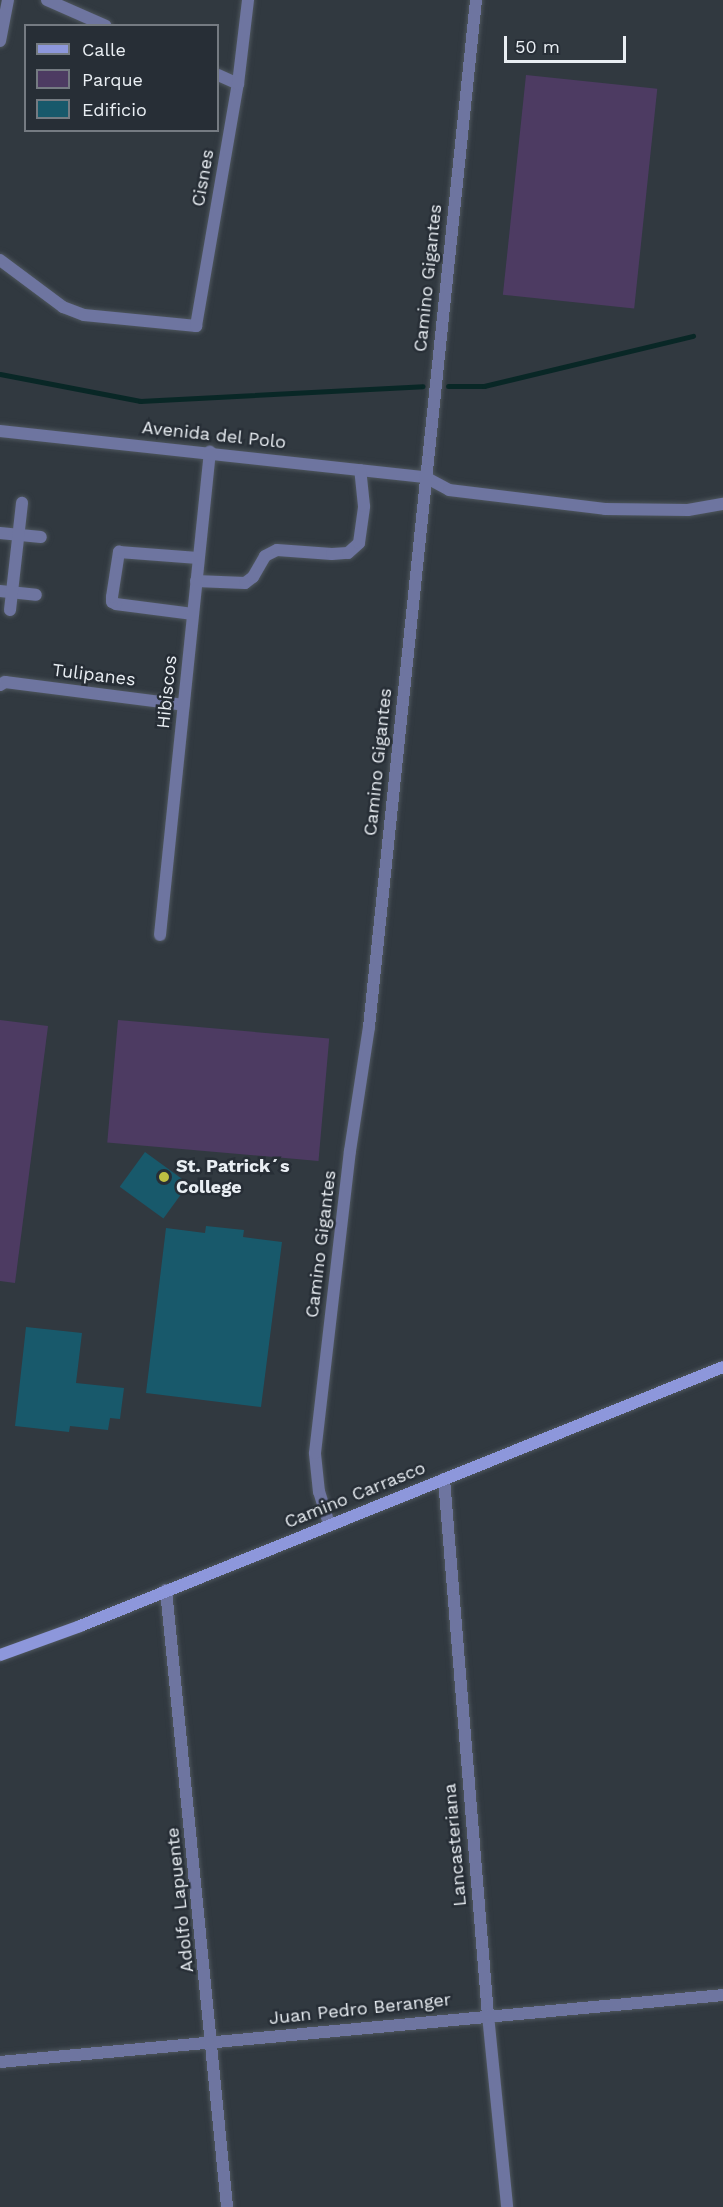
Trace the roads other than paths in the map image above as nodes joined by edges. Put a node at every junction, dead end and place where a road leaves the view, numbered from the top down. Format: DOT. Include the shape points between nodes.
graph roads {
  1 [pos="8,0"];
  2 [pos="47,0"];
  3 [pos="248,0"];
  4 [pos="476,0"];
  5 [pos="101,24"];
  6 [pos="0,41"];
  7 [pos="219,75"];
  8 [pos="238,84"];
  9 [pos="0,260"];
  10 [pos="0,431"];
  11 [pos="210,452"];
  12 [pos="360,470"];
  13 [pos="425,477"];
  14 [pos="22,502"];
  15 [pos="723,504"];
  16 [pos="0,533"];
  17 [pos="18,535"];
  18 [pos="41,537"];
  19 [pos="198,558"];
  20 [pos="196,580"];
  21 [pos="6,591"];
  22 [pos="36,595"];
  23 [pos="10,609"];
  24 [pos="193,614"];
  25 [pos="0,685"];
  26 [pos="184,705"];
  27 [pos="160,935"];
  28 [pos="723,1367"];
  29 [pos="444,1479"];
  30 [pos="329,1524"];
  31 [pos="166,1590"];
  32 [pos="0,1655"];
  33 [pos="723,1995"];
  34 [pos="488,2015"];
  35 [pos="212,2042"];
  36 [pos="0,2062"];
  37 [pos="227,2207"];
  38 [pos="507,2207"];
  1 -- 6 [label="street"];
  2 -- 5 [label="street"];
  3 -- 8 [label="street, Cisnes"];
  4 -- 13 [label="street, Camino Gigantes"];
  7 -- 8 [label="street"];
  8 -- 9 [label="street, Cisnes" via="196,326 84,315 63,307"];
  10 -- 11 [label="street, Avenida del Polo"];
  11 -- 12 [label="street, Avenida del Polo"];
  11 -- 19 [label="street, Hibiscos"];
  12 -- 13 [label="street, Avenida del Polo"];
  12 -- 20 [label="street" via="364,506 359,543 348,553 277,550 265,556 245,583"];
  13 -- 15 [label="street" via="449,490 605,509 688,510"];
  13 -- 30 [label="street, Camino Gigantes" via="369,1027 350,1151 315,1453 319,1492"];
  14 -- 17 [label="street"];
  16 -- 17 [label="street"];
  17 -- 18 [label="street"];
  17 -- 21 [label="street"];
  19 -- 20 [label="street, Hibiscos"];
  19 -- 24 [label="street" via="119,552 112,597 116,604"];
  20 -- 24 [label="street, Hibiscos"];
  21 -- 22 [label="street"];
  21 -- 23 [label="street"];
  24 -- 26 [label="street, Hibiscos"];
  25 -- 26 [label="street, Tulipanes" via="5,682"];
  26 -- 27 [label="street, Hibiscos"];
  28 -- 29 [label="main road, Camino Carrasco"];
  29 -- 30 [label="main road, Camino Carrasco"];
  29 -- 34 [label="street, Lancasteriana"];
  30 -- 31 [label="main road, Camino Carrasco"];
  31 -- 32 [label="main road, Camino Carrasco"];
  31 -- 35 [label="street, Adolfo Lapuente"];
  33 -- 34 [label="street, Juan Pedro Beranger"];
  34 -- 35 [label="street, Juan Pedro Beranger"];
  34 -- 38 [label="street, Lancasteriana"];
  35 -- 36 [label="street, Juan Pedro Beranger"];
  35 -- 37 [label="street, Adolfo Lapuente"];
}
